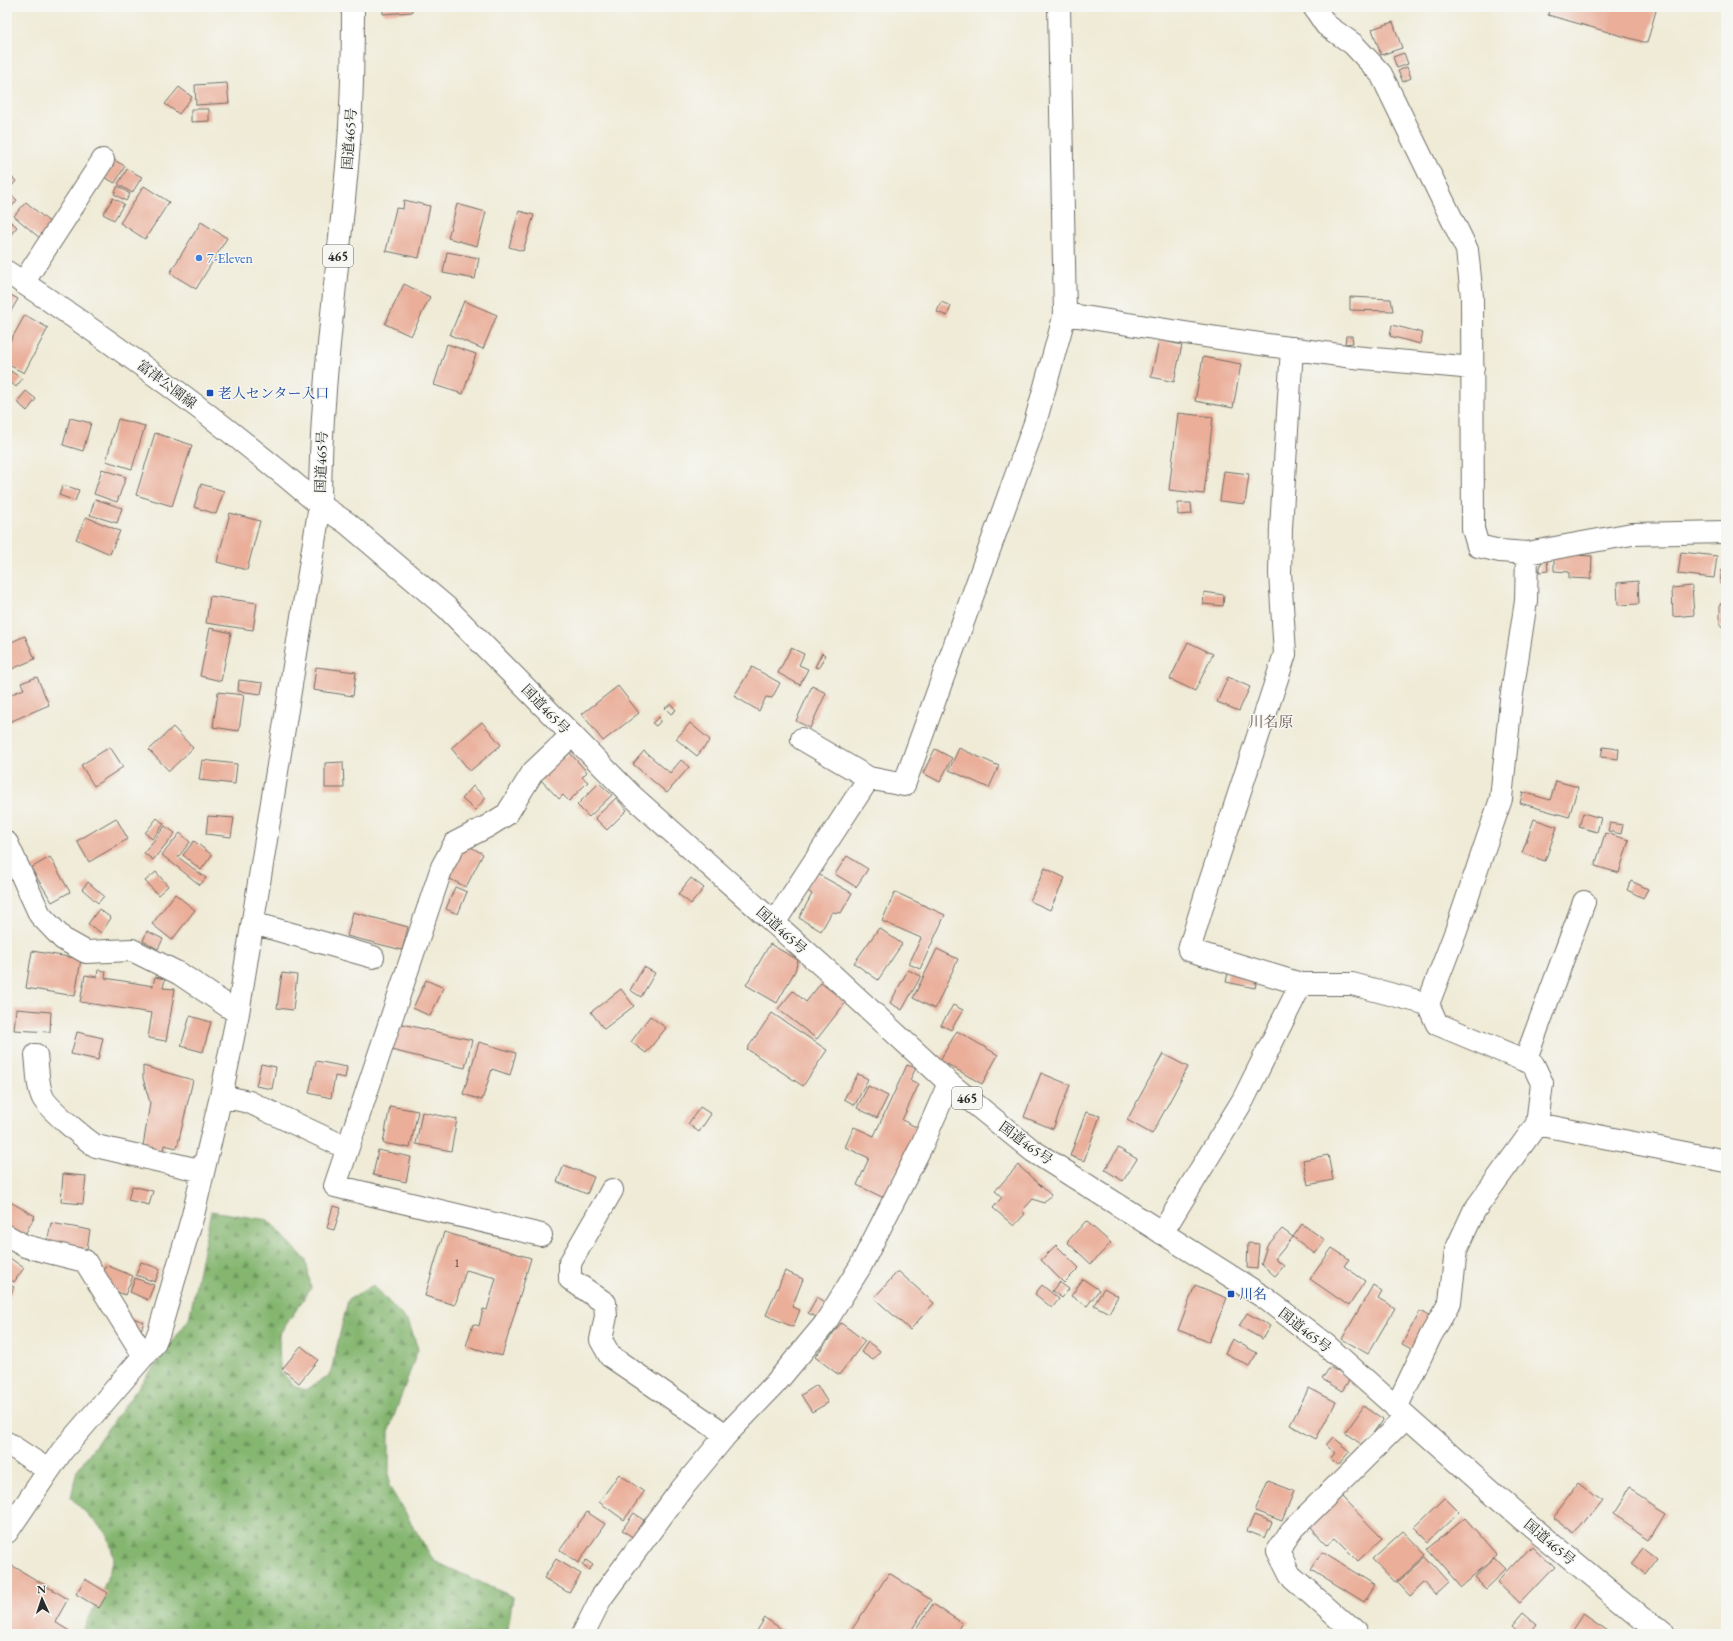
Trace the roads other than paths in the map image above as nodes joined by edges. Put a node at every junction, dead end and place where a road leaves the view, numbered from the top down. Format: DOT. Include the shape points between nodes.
graph roads {
  1 [pos="353,7"];
  2 [pos="1059,7"];
  3 [pos="1314,7"];
  4 [pos="103,160"];
  5 [pos="15,278"];
  6 [pos="1065,314"];
  7 [pos="1292,348"];
  8 [pos="1473,368"];
  9 [pos="320,505"];
  10 [pos="1726,532"];
  11 [pos="1527,553"];
  12 [pos="572,736"];
  13 [pos="802,739"];
  14 [pos="869,778"];
  15 [pos="7,843"];
  16 [pos="1584,902"];
  17 [pos="774,923"];
  18 [pos="253,924"];
  19 [pos="373,957"];
  20 [pos="1301,984"];
  21 [pos="1428,1004"];
  22 [pos="238,1013"];
  23 [pos="36,1055"];
  24 [pos="1525,1061"];
  25 [pos="949,1084"];
  26 [pos="221,1096"];
  27 [pos="1536,1124"];
  28 [pos="347,1148"];
  29 [pos="1726,1161"];
  30 [pos="203,1171"];
  31 [pos="612,1190"];
  32 [pos="1162,1233"];
  33 [pos="541,1235"];
  34 [pos="7,1236"];
  35 [pos="144,1356"];
  36 [pos="1401,1413"];
  37 [pos="726,1435"];
  38 [pos="7,1443"];
  39 [pos="48,1470"];
  40 [pos="7,1532"];
  41 [pos="583,1634"];
  42 [pos="1356,1634"];
  43 [pos="1661,1634"];
  1 -- 9 [label="main road, 国道465号 / 465" via="352,101 325,380"];
  2 -- 6 [label="main road"];
  3 -- 8 [label="main road" via="1326,25 1353,44 1381,74 1467,250 1472,297"];
  4 -- 5 [label="main road"];
  5 -- 9 [label="main road, 富津公園線" via="95,330 251,447"];
  6 -- 7 [label="main road"];
  6 -- 14 [label="main road" via="1035,423 904,785"];
  7 -- 8 [label="main road"];
  7 -- 20 [label="main road" via="1281,528 1280,573 1285,654 1189,950"];
  8 -- 11 [label="main road" via="1473,529 1478,546 1500,552"];
  9 -- 12 [label="main road, 国道465号 / 465" via="347,523 446,607"];
  9 -- 18 [label="main road"];
  10 -- 11 [label="main road" via="1632,534"];
  11 -- 21 [label="main road" via="1526,602 1511,700 1501,799"];
  12 -- 17 [label="main road, 国道465号 / 465" via="631,795"];
  12 -- 28 [label="main road" via="533,772 506,814 455,843 442,867"];
  13 -- 14 [label="main road"];
  14 -- 17 [label="main road"];
  15 -- 22 [label="main road" via="40,915 62,939 86,952 132,950 180,974"];
  16 -- 24 [label="main road"];
  17 -- 25 [label="main road, 国道465号 / 465"];
  18 -- 19 [label="main road"];
  18 -- 22 [label="main road"];
  20 -- 21 [label="main road" via="1352,984"];
  20 -- 32 [label="main road" via="1243,1100"];
  21 -- 24 [label="main road" via="1437,1024"];
  22 -- 26 [label="main road"];
  23 -- 30 [label="main road" via="40,1090 44,1100 87,1141 96,1146"];
  24 -- 27 [label="main road" via="1533,1064 1542,1083"];
  25 -- 32 [label="main road, 国道465号 / 465" via="1033,1151"];
  25 -- 37 [label="main road" via="921,1147 852,1280 824,1325"];
  26 -- 28 [label="main road" via="249,1102"];
  26 -- 30 [label="main road"];
  27 -- 29 [label="main road"];
  27 -- 36 [label="main road" via="1474,1211 1456,1250 1450,1302 1431,1335"];
  28 -- 33 [label="main road" via="334,1186"];
  30 -- 35 [label="main road" via="159,1332 154,1344"];
  31 -- 37 [label="main road" via="570,1263 570,1279 605,1304 606,1316 601,1340 610,1356"];
  32 -- 36 [label="main road, 国道465号 / 465" via="1265,1298 1326,1344"];
  34 -- 35 [label="main road" via="25,1246 86,1261"];
  35 -- 39 [label="main road" via="62,1450"];
  36 -- 42 [label="main road" via="1291,1531 1278,1551 1290,1575"];
  36 -- 43 [label="main road, 国道465号 / 465" via="1521,1518"];
  37 -- 41 [label="main road" via="680,1491 601,1598"];
  38 -- 39 [label="main road"];
  39 -- 40 [label="main road"];
}
